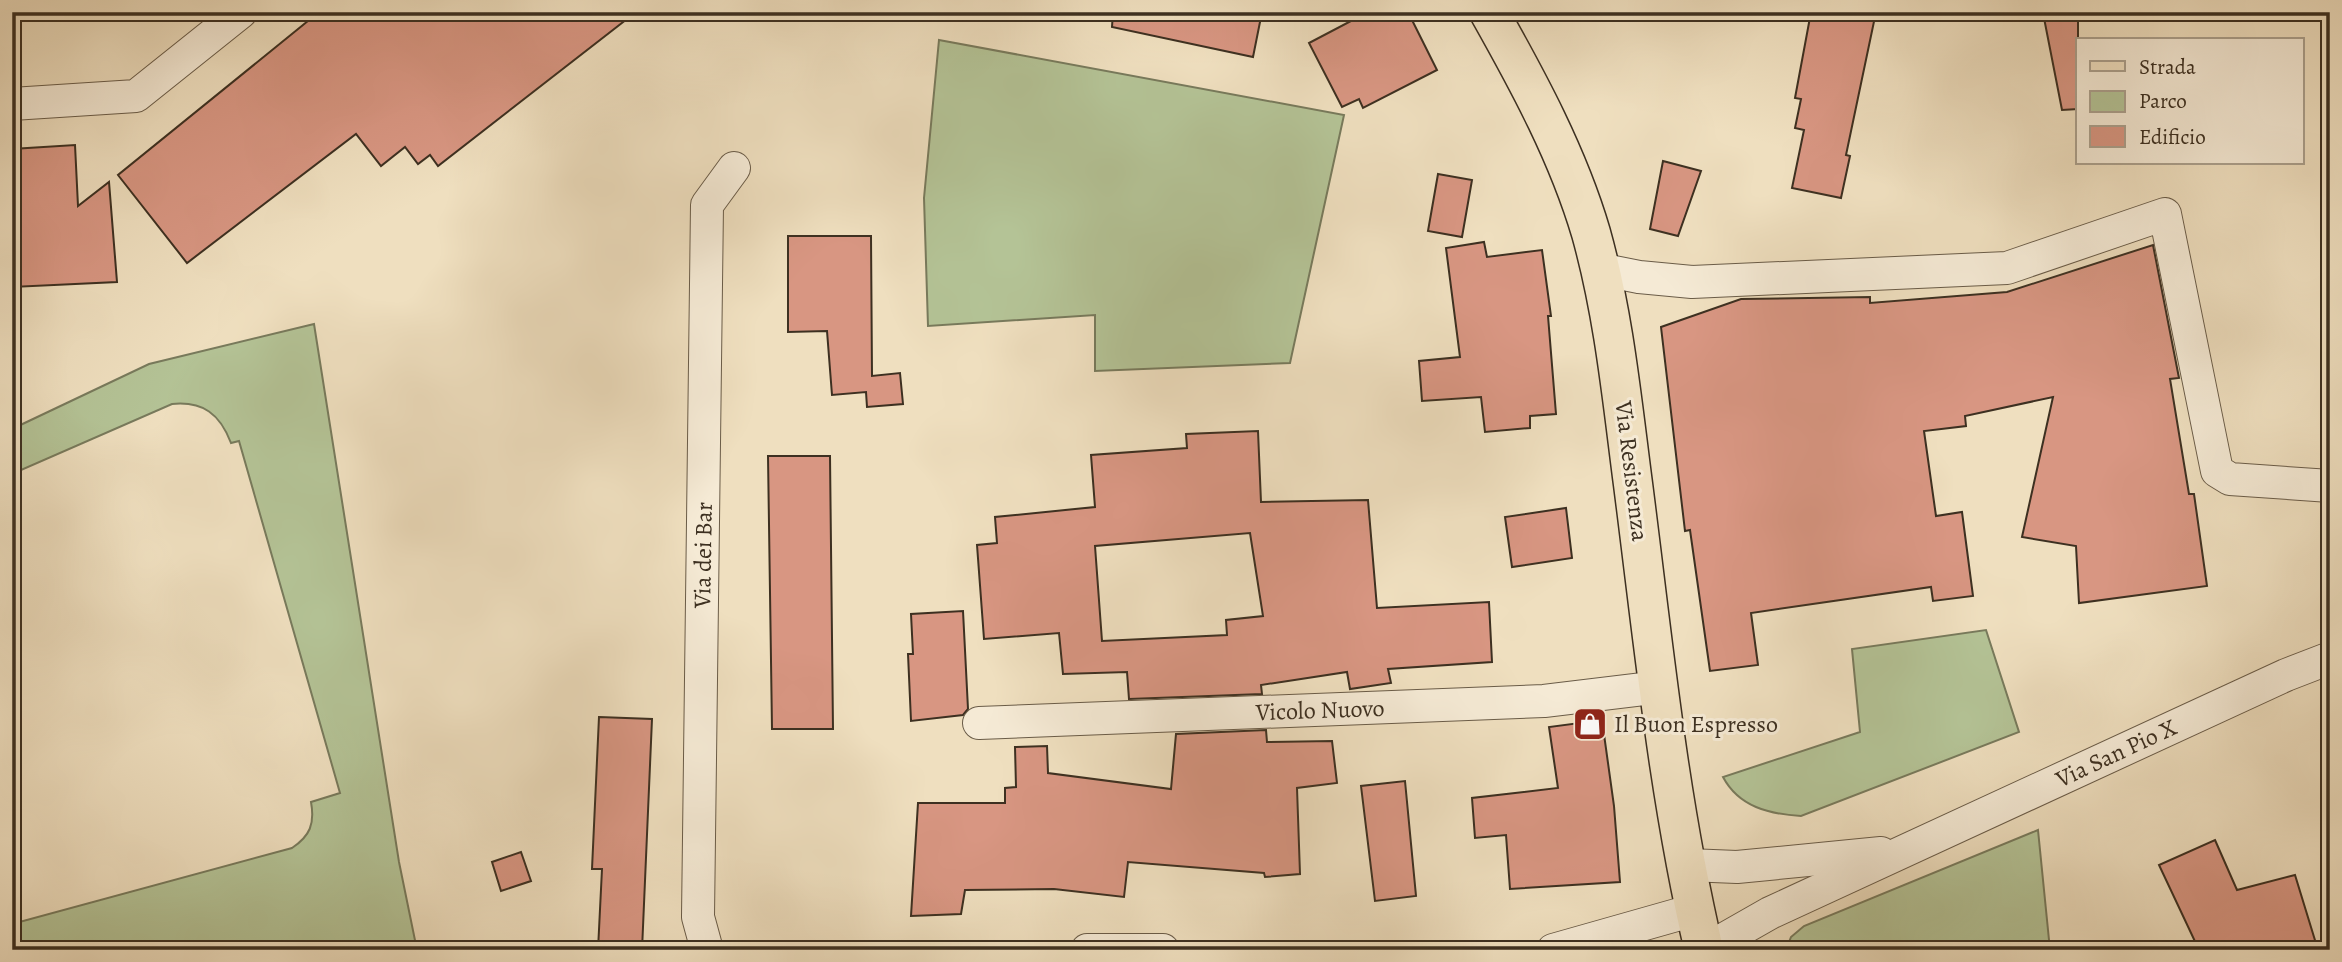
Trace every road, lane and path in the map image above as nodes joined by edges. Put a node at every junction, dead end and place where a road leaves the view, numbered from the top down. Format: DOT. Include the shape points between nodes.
graph roads {
  1 [pos="241,12"];
  2 [pos="1489,12"];
  3 [pos="12,104"];
  4 [pos="734,167"];
  5 [pos="1599,269"];
  6 [pos="2330,486"];
  7 [pos="2330,658"];
  8 [pos="1660,687"];
  9 [pos="979,723"];
  10 [pos="1903,851"];
  11 [pos="1688,865"];
  12 [pos="1695,910"];
  13 [pos="707,950"];
  14 [pos="1087,950"];
  15 [pos="1163,950"];
  16 [pos="1553,950"];
  17 [pos="1705,950"];
  1 -- 3 [label="street" via="136,96"];
  2 -- 5 [label="main road, Via Resistenza" via="1554,134 1578,193"];
  4 -- 13 [label="street, Via dei Bar" via="707,205 698,917"];
  5 -- 6 [label="street" via="1692,282 2007,268 2165,214 2217,471 2230,479"];
  5 -- 8 [label="main road, Via Resistenza" via="1617,358"];
  7 -- 10 [label="street, Via San Pio X"];
  8 -- 9 [label="street, Vicolo Nuovo" via="1544,701"];
  8 -- 11 [label="main road, Via Resistenza"];
  10 -- 11 [label="street, Via San Pio X" via="1737,867"];
  10 -- 17 [label="street, Via San Pio X" via="1770,913"];
  11 -- 12 [label="main road, Via Resistenza"];
  12 -- 16 [label="street"];
  12 -- 17 [label="main road, Via Resistenza"];
  14 -- 15 [label="street"];
}
